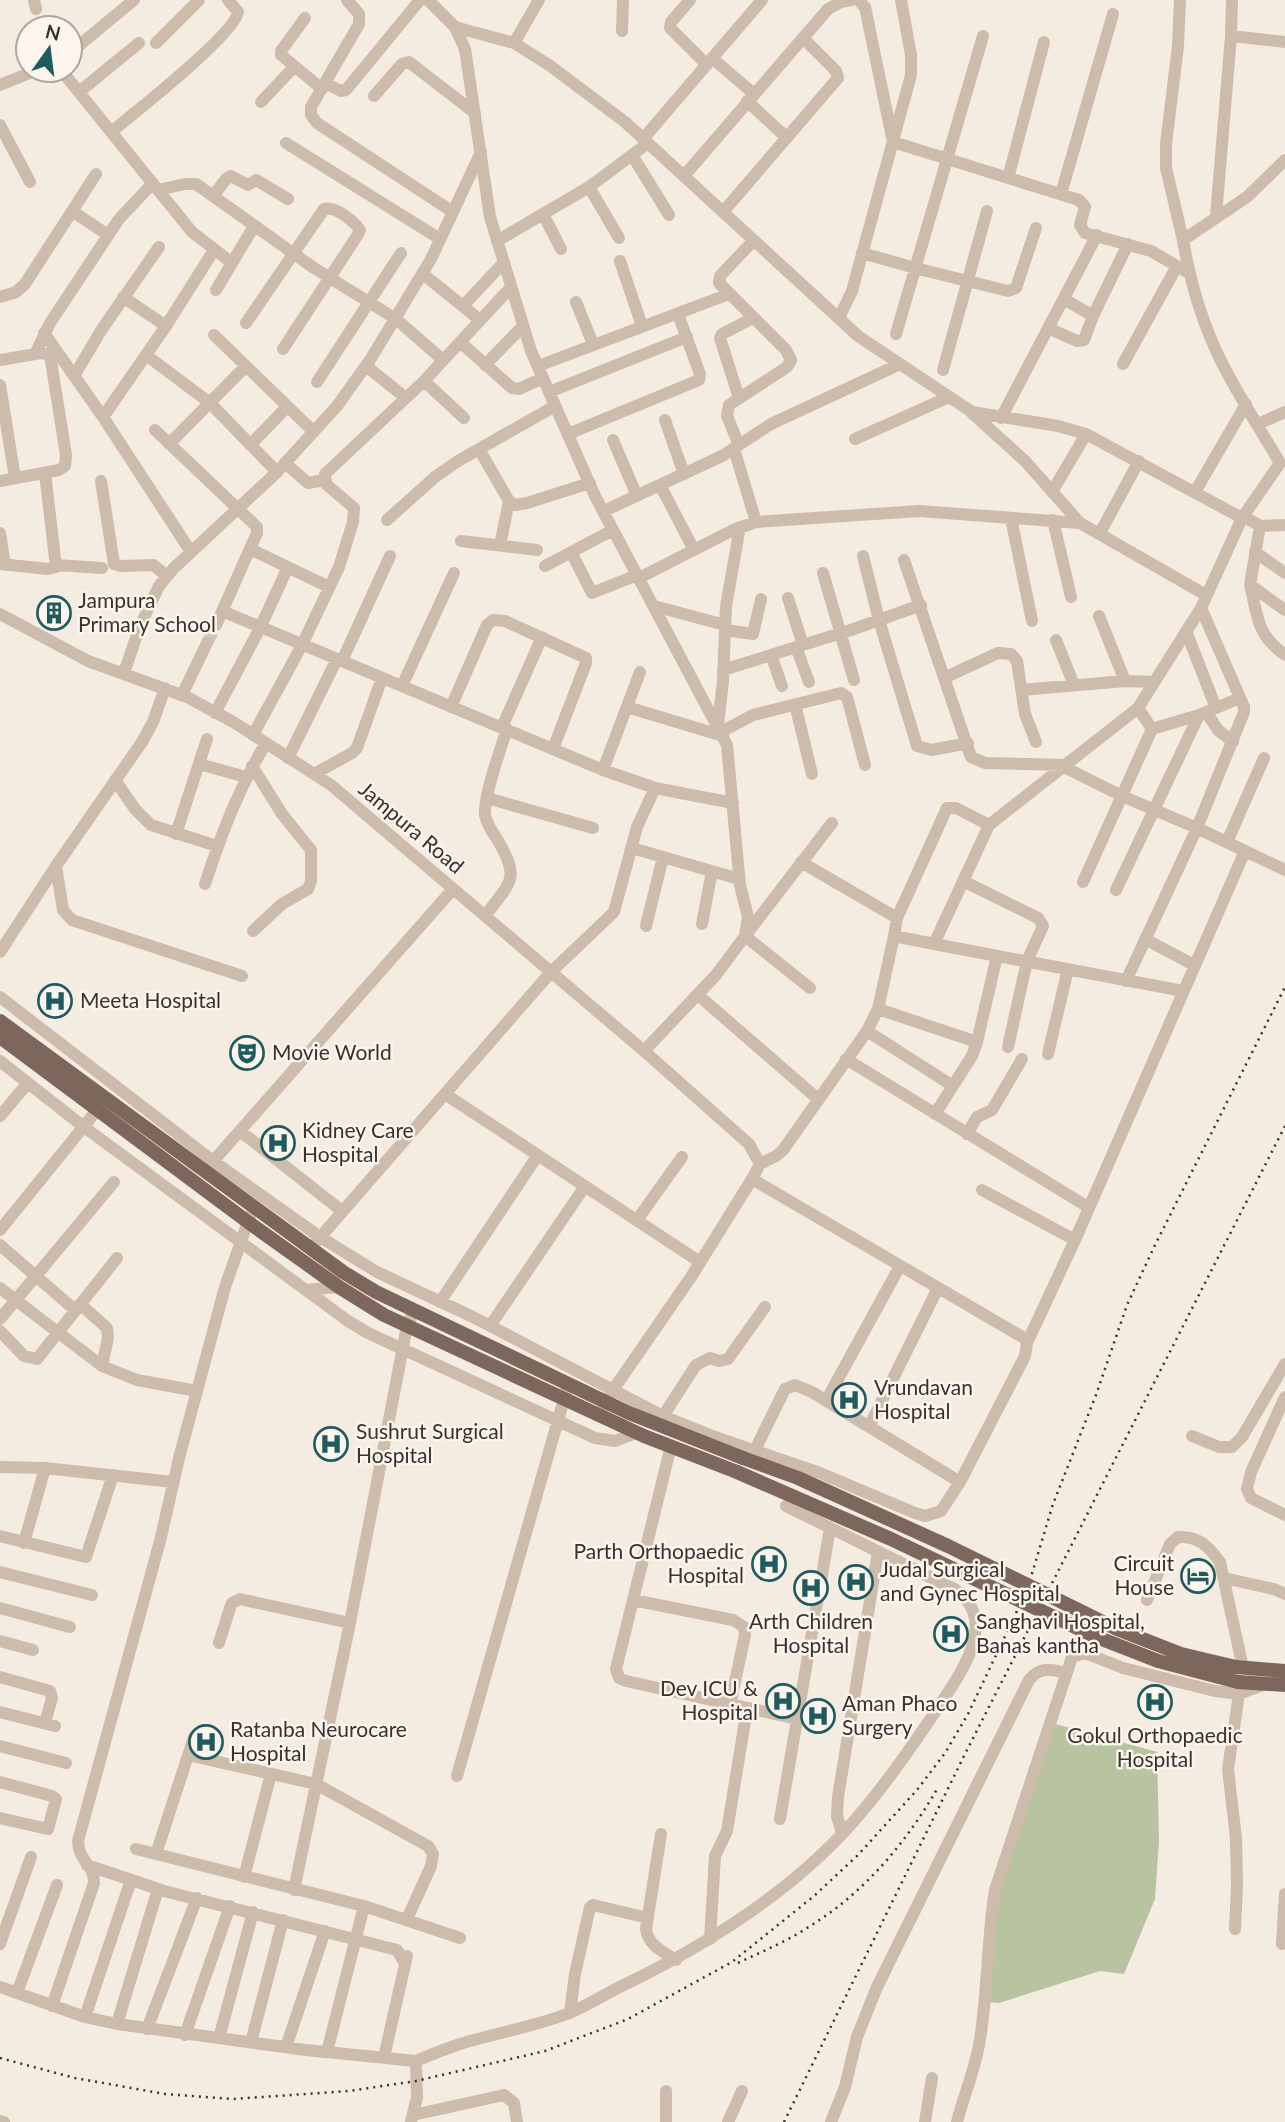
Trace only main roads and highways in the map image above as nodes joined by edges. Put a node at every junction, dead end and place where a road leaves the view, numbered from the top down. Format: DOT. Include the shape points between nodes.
graph roads {
  1 [pos="0,1021"];
  2 [pos="0,1037"];
  3 [pos="566,1391"];
  4 [pos="606,1402"];
  5 [pos="1285,1671"];
  6 [pos="1285,1685"];
  1 -- 3 [label="main road" via="209,1165 253,1206 315,1242 376,1292"];
  2 -- 3 [label="main road" via="339,1287 407,1326"];
  3 -- 4 [label="main road"];
  4 -- 5 [label="main road, bridge" via="695,1441 749,1454 1116,1629 1181,1654"];
  4 -- 6 [label="main road, bridge" via="636,1433 891,1539 1104,1640 1238,1688"];
}
